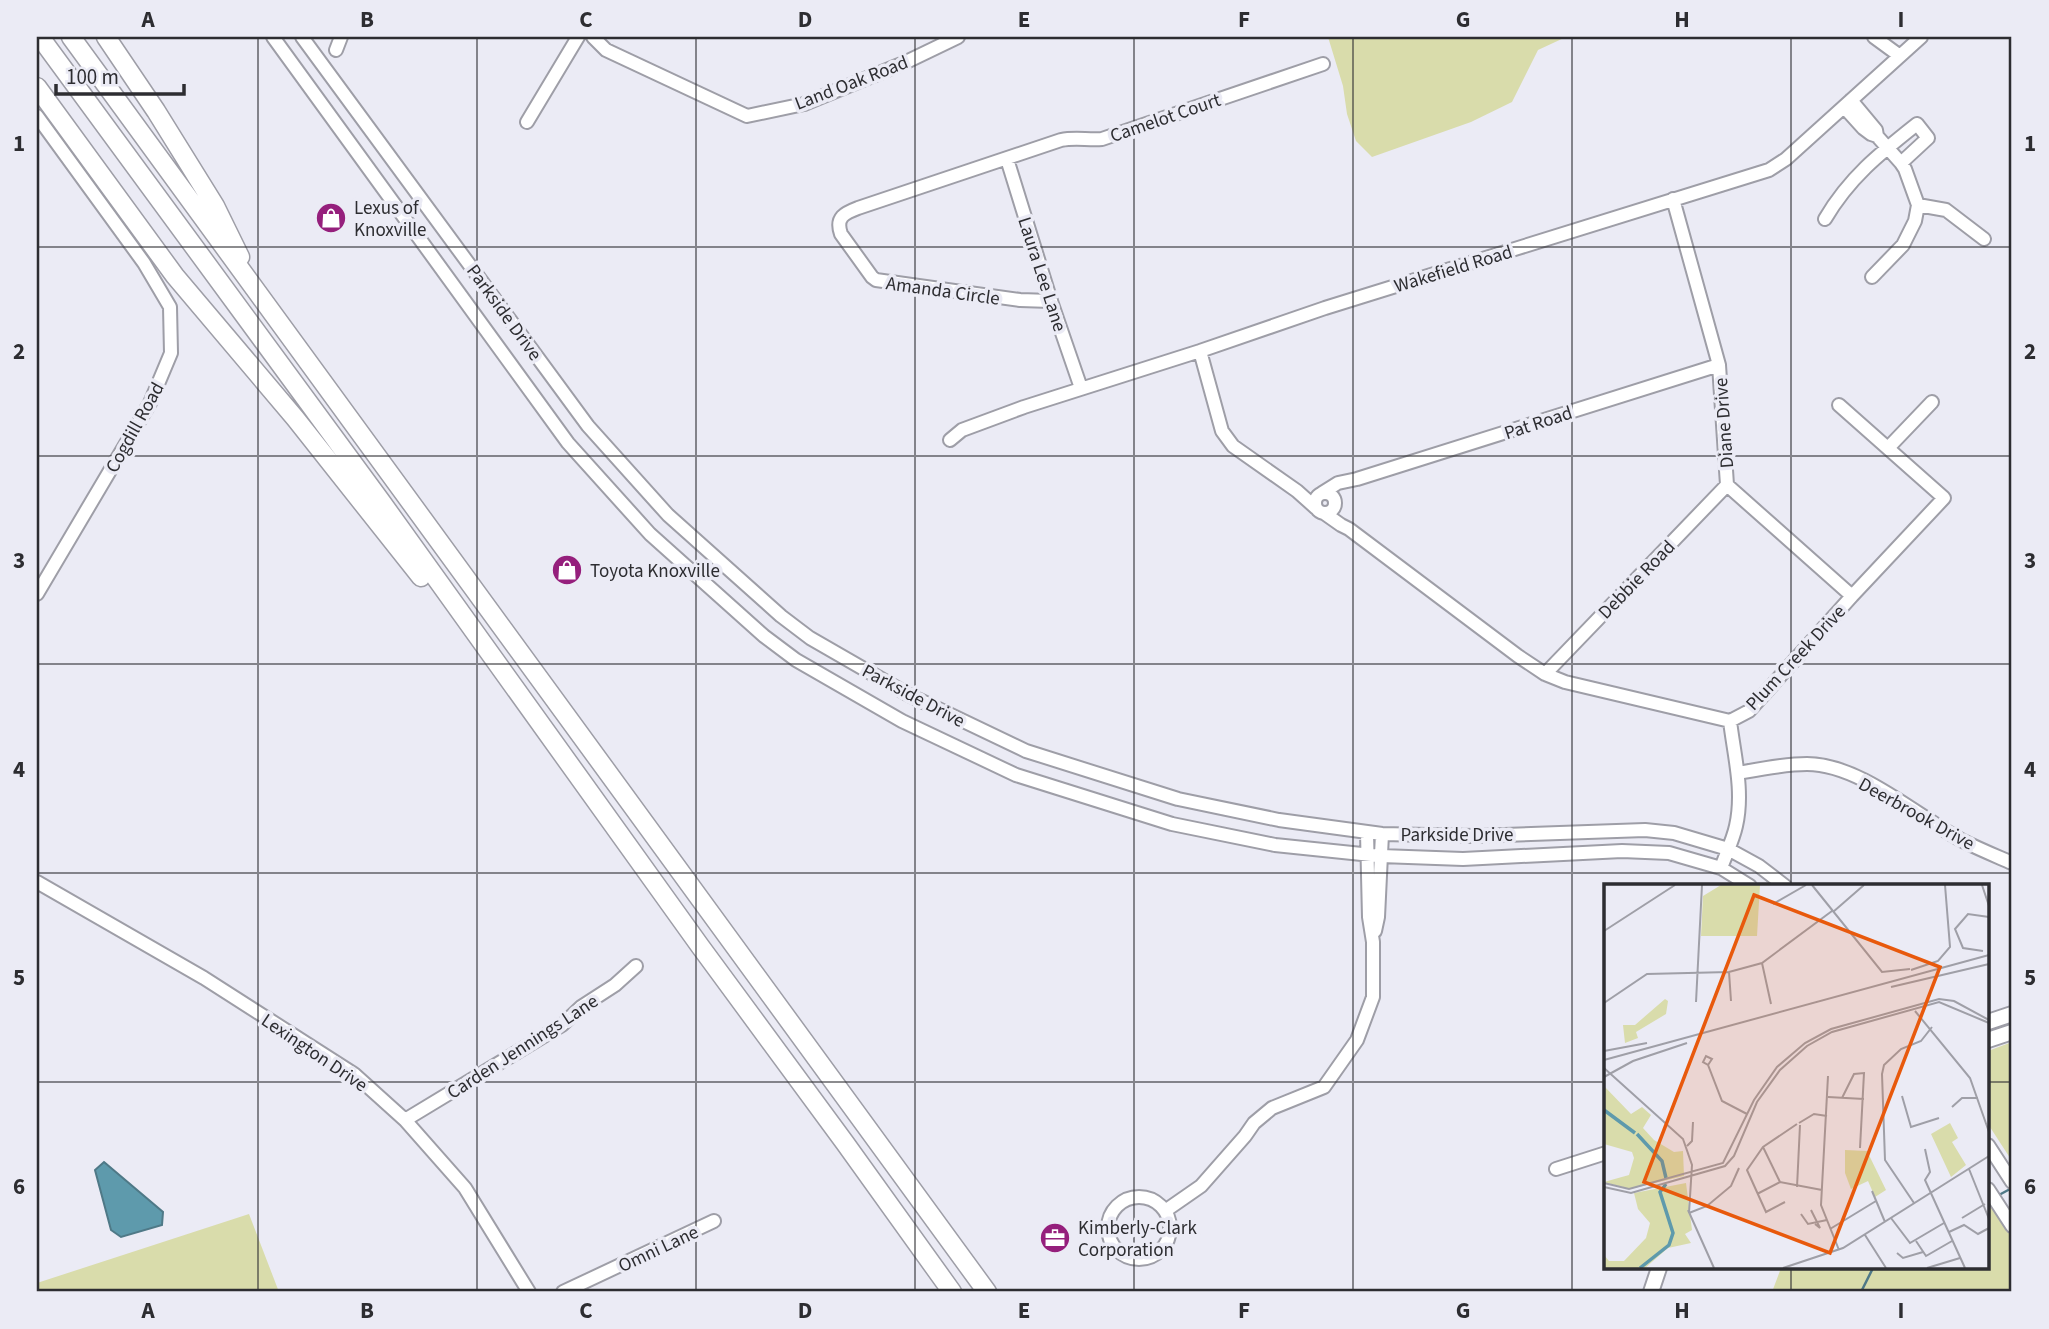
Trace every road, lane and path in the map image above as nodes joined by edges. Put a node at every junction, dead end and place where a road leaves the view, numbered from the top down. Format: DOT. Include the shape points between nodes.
graph roads {
  1 [pos="40,37"];
  2 [pos="71,37"];
  3 [pos="106,37"];
  4 [pos="273,37"];
  5 [pos="302,37"];
  6 [pos="341,37"];
  7 [pos="578,37"];
  8 [pos="593,37"];
  9 [pos="1874,37"];
  10 [pos="1921,37"];
  11 [pos="952,38"];
  12 [pos="336,50"];
  13 [pos="1900,57"];
  14 [pos="1323,64"];
  15 [pos="37,87"];
  16 [pos="37,102"];
  17 [pos="1848,104"];
  18 [pos="37,116"];
  19 [pos="527,122"];
  20 [pos="1888,147"];
  21 [pos="1007,159"];
  22 [pos="1901,163"];
  23 [pos="1673,199"];
  24 [pos="1918,205"];
  25 [pos="1825,219"];
  26 [pos="1984,239"];
  27 [pos="175,276"];
  28 [pos="1872,277"];
  29 [pos="256,292"];
  30 [pos="1051,300"];
  31 [pos="1200,351"];
  32 [pos="1719,365"];
  33 [pos="1081,388"];
  34 [pos="1932,402"];
  35 [pos="1839,405"];
  36 [pos="950,440"];
  37 [pos="1888,448"];
  38 [pos="1727,485"];
  39 [pos="1325,503"];
  40 [pos="37,594"];
  41 [pos="1852,596"];
  42 [pos="1545,674"];
  43 [pos="1730,720"];
  44 [pos="541,725"];
  45 [pos="1738,773"];
  46 [pos="1367,833"];
  47 [pos="1382,834"];
  48 [pos="1728,849"];
  49 [pos="1367,854"];
  50 [pos="1381,856"];
  51 [pos="2012,863"];
  52 [pos="1721,868"];
  53 [pos="37,882"];
  54 [pos="1747,884"];
  55 [pos="1782,884"];
  56 [pos="1373,942"];
  57 [pos="636,966"];
  58 [pos="2012,1014"];
  59 [pos="1990,1021"];
  60 [pos="2012,1032"];
  61 [pos="1990,1040"];
  62 [pos="405,1120"];
  63 [pos="1990,1148"];
  64 [pos="1604,1154"];
  65 [pos="1556,1168"];
  66 [pos="2012,1182"];
  67 [pos="1992,1195"];
  68 [pos="1165,1211"];
  69 [pos="714,1222"];
  70 [pos="2012,1226"];
  71 [pos="966,1262"];
  72 [pos="1658,1270"];
  73 [pos="529,1292"];
  74 [pos="563,1292"];
  75 [pos="952,1292"];
  76 [pos="987,1292"];
  77 [pos="994,1292"];
  78 [pos="1651,1292"];
  1 -- 44 [label="highway"];
  2 -- 29 [label="highway"];
  3 -- 29 [label="highway" via="215,206"];
  4 -- 49 [label="street, Parkside Drive" via="568,443 650,534 796,660 902,721 1016,775 1172,824 1275,845"];
  5 -- 46 [label="street, Parkside Drive" via="588,426 668,515 810,638 909,695 1026,751 1178,799"];
  6 -- 12 [label="street"];
  7 -- 19 [label="street"];
  8 -- 11 [label="street, Land Oak Road" via="606,50 747,116 804,104"];
  9 -- 13 [label="street"];
  10 -- 13 [label="street, Wakefield Road"];
  13 -- 17 [label="street, Wakefield Road"];
  14 -- 21 [label="street, Camelot Court" via="1102,139 1073,137"];
  15 -- 27 [label="highway"];
  16 -- 27 [label="highway"];
  17 -- 20 [label="street" via="1863,128"];
  17 -- 23 [label="street, Wakefield Road" via="1769,170"];
  18 -- 40 [label="street, Cogdill Road" via="144,262 170,307 171,352 150,403"];
  20 -- 22 [label="street"];
  20 -- 22 [label="street" via="1916,124 1928,138"];
  20 -- 25 [label="street" via="1839,196"];
  21 -- 30 [label="street, Laura Lee Lane"];
  21 -- 30 [label="street, Amanda Circle" via="844,214 839,228 876,280 1020,300"];
  22 -- 24 [label="street"];
  23 -- 31 [label="street, Wakefield Road"];
  23 -- 32 [label="street, Diane Drive"];
  24 -- 26 [label="street" via="1946,210"];
  24 -- 28 [label="street" via="1902,245"];
  27 -- 44 [label="highway"];
  29 -- 71 [label="highway"];
  30 -- 33 [label="street, Laura Lee Lane"];
  31 -- 33 [label="street, Wakefield Road"];
  31 -- 39 [label="street" via="1222,431 1233,446 1297,491"];
  32 -- 38 [label="street, Diane Drive"];
  32 -- 39 [label="street, Pat Road" via="1338,483"];
  33 -- 36 [label="street, Wakefield Road" via="962,430"];
  34 -- 37 [label="street"];
  35 -- 37 [label="street, Plum Creek Drive"];
  37 -- 41 [label="street, Plum Creek Drive" via="1944,498"];
  38 -- 41 [label="street, Diane Drive"];
  38 -- 42 [label="street, Debbie Road"];
  39 -- 42 [label="street, Plum Creek Drive" via="1349,529"];
  41 -- 43 [label="street, Plum Creek Drive" via="1749,711"];
  42 -- 43 [label="street, Plum Creek Drive"];
  43 -- 45 [label="street"];
  44 -- 75 [label="highway"];
  45 -- 48 [label="street" via="1736,825"];
  45 -- 51 [label="street, Deerbrook Drive" via="1808,764 1836,769"];
  46 -- 47 [label="street, Parkside Drive"];
  46 -- 49 [label="street"];
  47 -- 48 [label="street, Parkside Drive" via="1645,830 1684,835"];
  47 -- 50 [label="street"];
  48 -- 52 [label="street"];
  48 -- 55 [label="street, Parkside Drive"];
  49 -- 50 [label="street, Parkside Drive"];
  49 -- 56 [label="street"];
  50 -- 52 [label="street, Parkside Drive" via="1477,859 1661,852"];
  50 -- 56 [label="street"];
  52 -- 54 [label="street, Parkside Drive"];
  53 -- 62 [label="street, Lexington Drive" via="204,978 354,1074"];
  56 -- 68 [label="street" via="1373,997 1357,1040 1324,1087 1272,1108 1201,1186"];
  57 -- 62 [label="street, Carden Jennings Lane" via="562,1025"];
  58 -- 59 [label="main road"];
  60 -- 61 [label="main road"];
  62 -- 73 [label="street, Lexington Drive" via="465,1188"];
  63 -- 66 [label="street"];
  64 -- 65 [label="street"];
  67 -- 70 [label="street"];
  68 -- 68 [label="street" via="1150,1199 1121,1203 1111,1215 1108,1229 1115,1247 1122,1254 1142,1259 1161,1250 1170,1231"];
  69 -- 74 [label="street, Omni Lane"];
  71 -- 76 [label="highway"];
  71 -- 77 [label="highway"];
  72 -- 78 [label="main road"];
}
